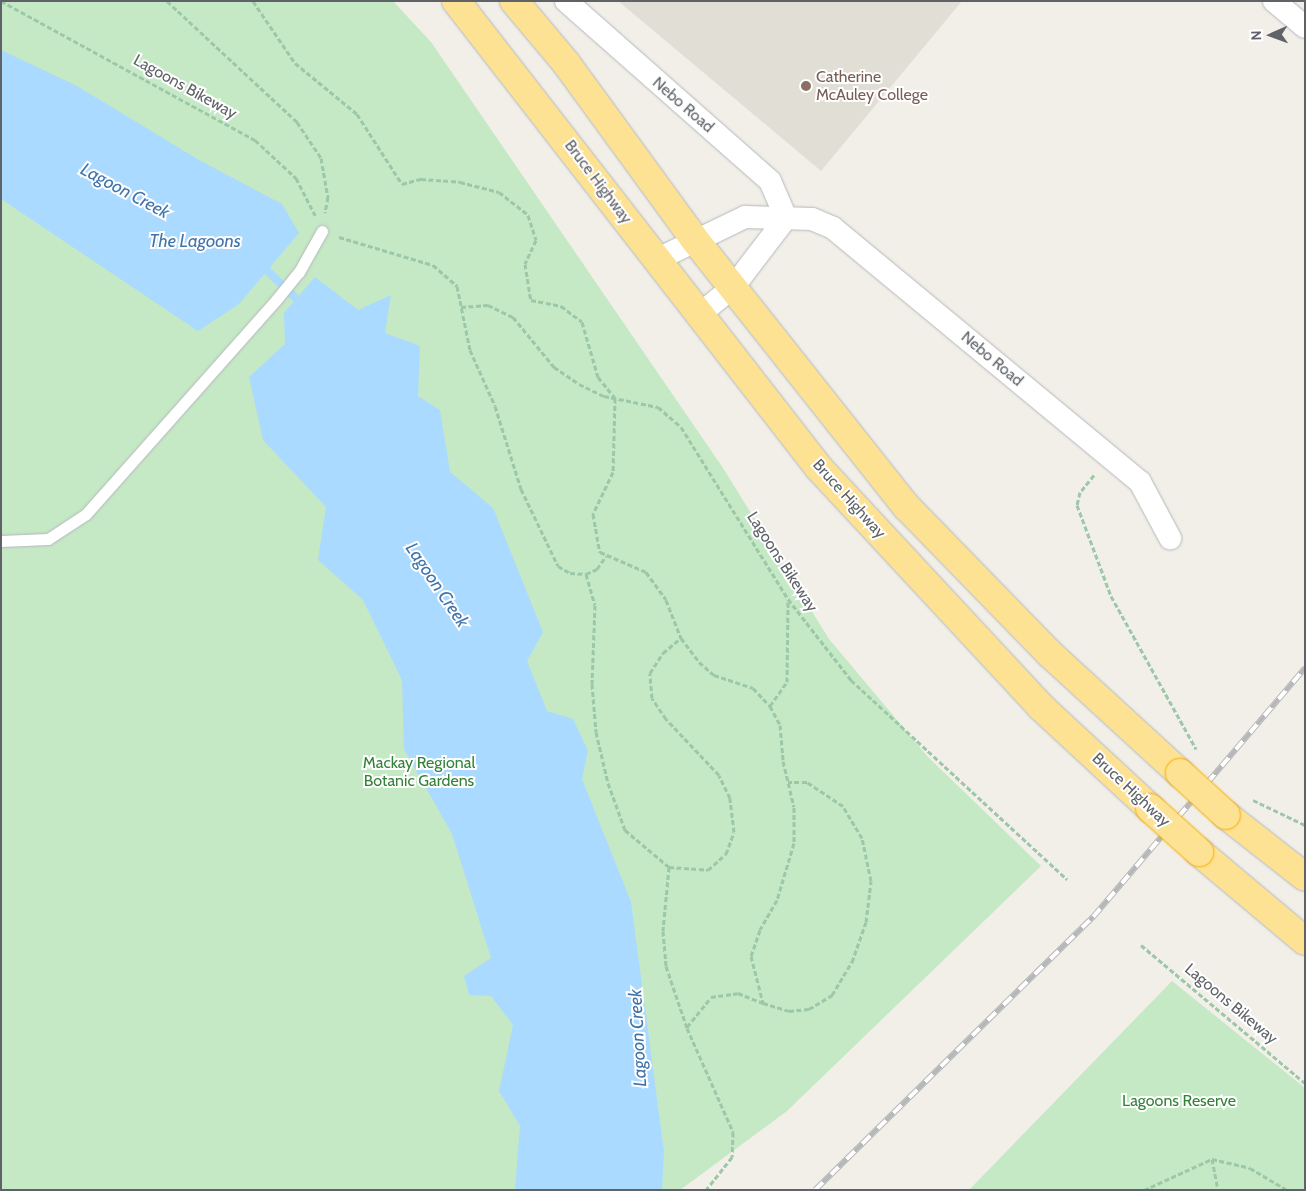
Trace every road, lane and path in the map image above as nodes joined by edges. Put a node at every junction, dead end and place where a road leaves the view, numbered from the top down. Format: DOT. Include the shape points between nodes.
graph roads {
  1 [pos="1,1"];
  2 [pos="167,1"];
  3 [pos="253,1"];
  4 [pos="456,1"];
  5 [pos="514,1"];
  6 [pos="566,1"];
  7 [pos="1274,1"];
  8 [pos="1305,27"];
  9 [pos="786,218"];
  10 [pos="322,231"];
  11 [pos="695,240"];
  12 [pos="658,259"];
  13 [pos="734,286"];
  14 [pos="461,307"];
  15 [pos="700,315"];
  16 [pos="616,398"];
  17 [pos="1097,446"];
  18 [pos="1170,538"];
  19 [pos="1,541"];
  20 [pos="606,556"];
  21 [pos="586,574"];
  22 [pos="788,599"];
  23 [pos="681,638"];
  24 [pos="770,706"];
  25 [pos="1190,765"];
  26 [pos="788,782"];
  27 [pos="1248,798"];
  28 [pos="1305,825"];
  29 [pos="669,867"];
  30 [pos="1305,877"];
  31 [pos="1067,879"];
  32 [pos="1305,941"];
  33 [pos="1141,945"];
  34 [pos="763,1003"];
  35 [pos="687,1028"];
  36 [pos="1305,1083"];
  37 [pos="1212,1159"];
  38 [pos="706,1190"];
  39 [pos="1144,1190"];
  40 [pos="1218,1190"];
  41 [pos="1287,1190"];
  1 -- 10 [label="path, Lagoons Bikeway" via="256,140 296,178"];
  2 -- 10 [label="path" via="297,122 321,158 328,197"];
  3 -- 16 [label="path" via="295,62 357,114 402,184 421,179 460,182 499,192 528,215 536,240 525,264 531,300 561,306 582,322 598,377"];
  4 -- 12 [label="highway, Bruce Highway"];
  5 -- 11 [label="highway" via="566,63"];
  6 -- 9 [label="street, Nebo Road" via="770,181"];
  7 -- 8 [label="street"];
  9 -- 11 [label="street, Nebo Road" via="745,216"];
  9 -- 13 [label="street"];
  9 -- 17 [label="street, Nebo Road" via="812,219 833,228"];
  10 -- 14 [label="path" via="433,265 458,286"];
  10 -- 19 [label="lane" via="299,272 276,300 86,514 48,539"];
  11 -- 12 [label="street, Nebo Road"];
  11 -- 13 [label="highway"];
  12 -- 15 [label="highway, Bruce Highway"];
  13 -- 15 [label="street"];
  13 -- 25 [label="highway" via="907,507 1050,654"];
  14 -- 16 [label="path, Lagoons Bikeway" via="488,305 513,317 554,367 579,384"];
  14 -- 21 [label="path" via="470,350 495,406 539,531 558,566 570,573"];
  15 -- 32 [label="highway, Bruce Highway, bridge" via="819,468 1042,707 1199,852"];
  16 -- 20 [label="path" via="613,472 593,514 600,552"];
  16 -- 22 [label="path, Lagoons Bikeway" via="658,407 681,427"];
  17 -- 18 [label="street, Nebo Road" via="1140,482"];
  17 -- 25 [label="path" via="1086,459 1094,477 1080,492 1077,505 1111,596"];
  20 -- 21 [label="path" via="597,570"];
  20 -- 23 [label="path" via="646,572 666,600"];
  21 -- 29 [label="path" via="595,605 592,684 608,783 626,830"];
  22 -- 24 [label="path" via="787,682"];
  22 -- 31 [label="path, Lagoons Bikeway" via="851,680"];
  23 -- 24 [label="path" via="714,675 753,688"];
  23 -- 29 [label="path" via="663,653 650,673 652,698 666,720 719,776 730,798 734,832 726,854 708,870"];
  24 -- 26 [label="path" via="780,725"];
  25 -- 30 [label="highway, bridge" via="1226,815"];
  26 -- 34 [label="path" via="794,807 794,843 777,900 760,930 751,956"];
  26 -- 34 [label="path" via="807,782 843,806 862,838 870,890 866,922 852,962 832,995 809,1009 789,1011"];
  27 -- 28 [label="path"];
  29 -- 35 [label="path" via="664,931 666,966"];
  33 -- 36 [label="path, Lagoons Bikeway"];
  34 -- 35 [label="path" via="738,993 711,997"];
  35 -- 38 [label="path" via="733,1132 732,1157"];
  37 -- 39 [label="path"];
  37 -- 40 [label="path"];
  37 -- 41 [label="path" via="1250,1168"];
}
